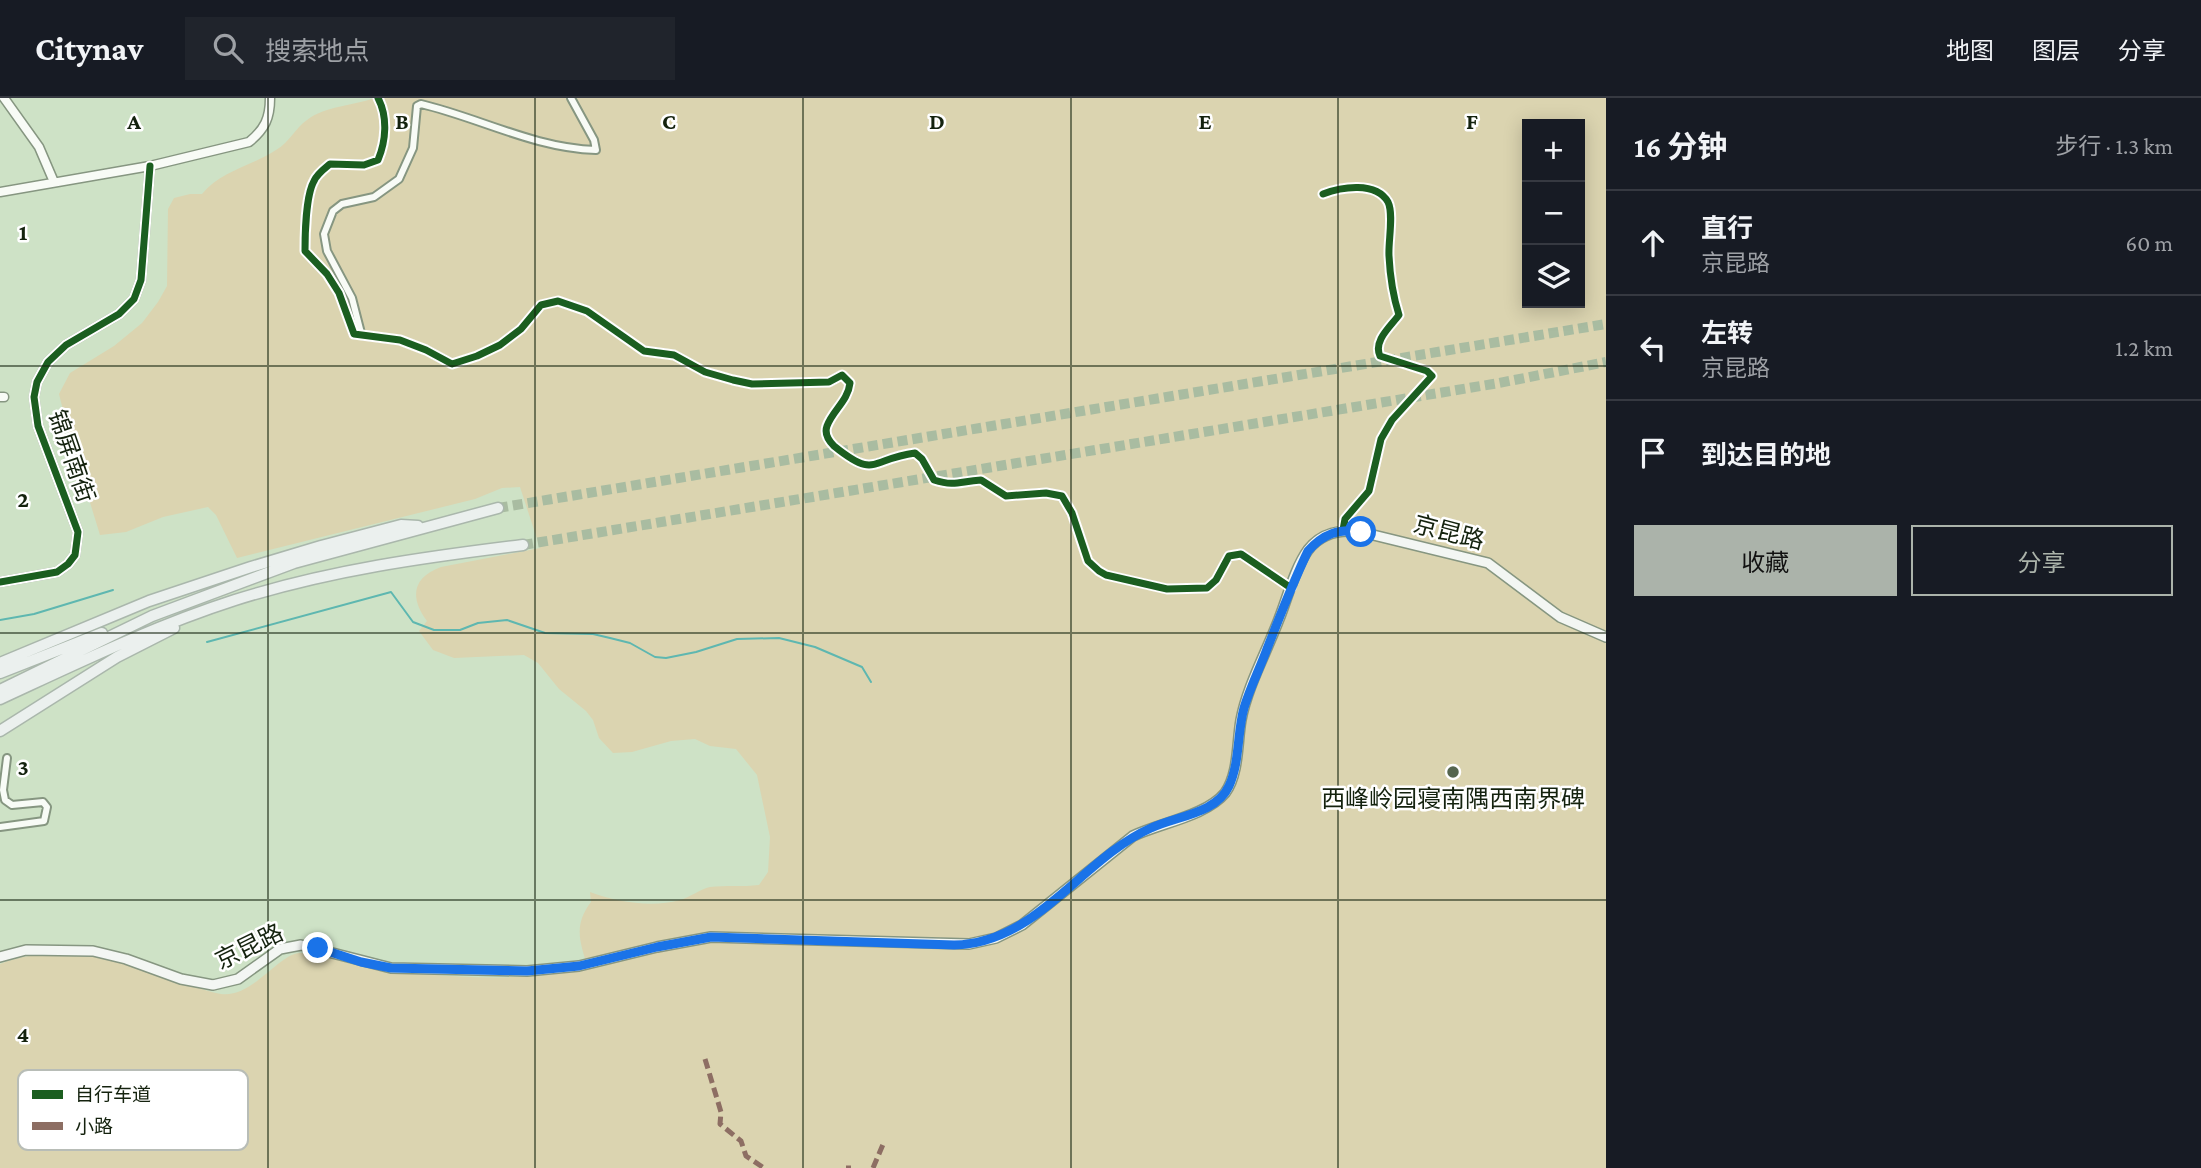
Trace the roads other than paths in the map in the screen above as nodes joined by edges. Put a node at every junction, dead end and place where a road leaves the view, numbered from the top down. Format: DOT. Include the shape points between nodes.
graph roads {
  1 [pos="4,98"];
  2 [pos="270,98"];
  3 [pos="378,98"];
  4 [pos="571,98"];
  5 [pos="150,166"];
  6 [pos="54,182"];
  7 [pos="0,192"];
  8 [pos="1323,194"];
  9 [pos="362,333"];
  10 [pos="498,508"];
  11 [pos="429,526"];
  12 [pos="1343,530"];
  13 [pos="523,545"];
  14 [pos="0,582"];
  15 [pos="1291,588"];
  16 [pos="235,600"];
  17 [pos="152,616"];
  18 [pos="1606,637"];
  19 [pos="0,663"];
  20 [pos="0,673"];
  21 [pos="6,690"];
  22 [pos="0,699"];
  23 [pos="0,731"];
  24 [pos="7,758"];
  25 [pos="0,827"];
  26 [pos="0,957"];
  1 -- 6 [label="street" via="39,147"];
  2 -- 5 [label="street" via="267,123 249,142"];
  3 -- 9 [label="street" via="385,113 378,160 364,165 330,164 321,172 313,183 305,232 305,251 339,293 354,334"];
  4 -- 9 [label="street" via="596,150 552,146 433,107 417,106 413,148 399,179 374,197 342,204 333,211 324,234"];
  5 -- 6 [label="street"];
  5 -- 14 [label="street, 锦屏南街" via="141,281 134,299 48,362 34,397 38,426 78,531 75,555 57,572"];
  6 -- 7 [label="street"];
  8 -- 12 [label="street" via="1337,188 1366,188 1388,201 1389,255 1399,315 1377,349 1380,356 1432,376 1381,439 1369,491 1345,519"];
  9 -- 15 [label="street" via="400,340 452,364 500,345 541,305 558,300 587,312 644,351 674,355 705,372 733,380 752,384 829,382 842,375 850,383 849,390 826,434 853,462 864,467 915,453 934,480 954,485 981,480 1006,496 1062,496 1088,561 1106,575 1167,589 1207,588 1229,556 1241,554"];
  10 -- 11 [label="highway"];
  11 -- 17 [label="highway" via="294,563"];
  11 -- 19 [label="highway" via="401,525 251,567 149,601"];
  12 -- 15 [label="main road, 京昆路" via="1328,534 1308,551"];
  12 -- 18 [label="main road, 京昆路" via="1488,564 1560,617"];
  13 -- 16 [label="highway" via="360,568"];
  15 -- 26 [label="main road, 京昆路" via="1245,706 1232,777 1223,795 1206,808 1133,836 1033,917 996,938 954,945 711,937 579,966 527,971 391,968 294,945 280,949 238,979 213,985 93,951 26,950"];
  16 -- 21 [label="highway"];
  16 -- 23 [label="highway" via="117,657"];
  17 -- 20 [label="highway"];
  17 -- 21 [label="highway"];
  21 -- 22 [label="highway"];
  24 -- 25 [label="street" via="5,800 12,805 43,802 47,807 44,821"];
}
